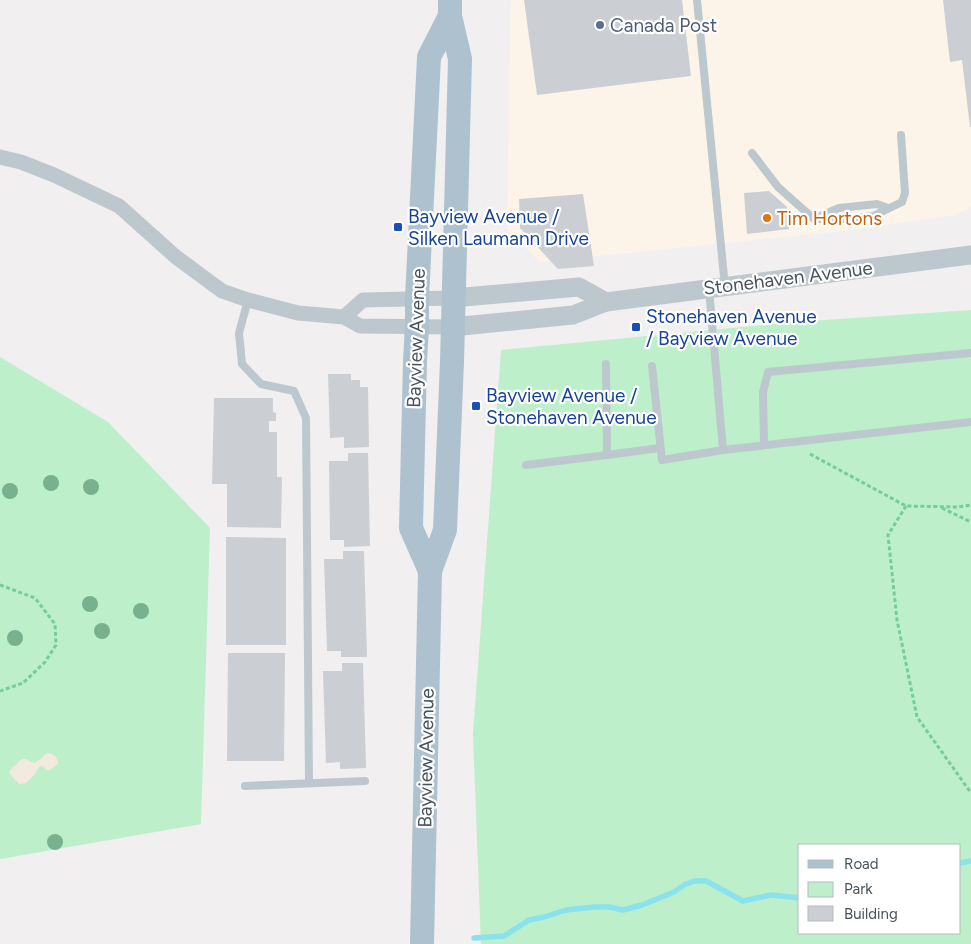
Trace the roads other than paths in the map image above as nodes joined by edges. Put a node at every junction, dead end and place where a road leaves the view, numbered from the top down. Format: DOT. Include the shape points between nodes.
graph roads {
  1 [pos="697,0"];
  2 [pos="450,8"];
  3 [pos="901,135"];
  4 [pos="752,153"];
  5 [pos="0,157"];
  6 [pos="888,208"];
  7 [pos="814,219"];
  8 [pos="971,255"];
  9 [pos="717,288"];
  10 [pos="416,298"];
  11 [pos="453,298"];
  12 [pos="248,300"];
  13 [pos="606,302"];
  14 [pos="344,317"];
  15 [pos="417,327"];
  16 [pos="452,327"];
  17 [pos="971,353"];
  18 [pos="606,364"];
  19 [pos="652,366"];
  20 [pos="971,422"];
  21 [pos="764,446"];
  22 [pos="660,448"];
  23 [pos="723,450"];
  24 [pos="607,455"];
  25 [pos="526,465"];
  26 [pos="430,571"];
  27 [pos="365,781"];
  28 [pos="310,783"];
  29 [pos="245,786"];
  30 [pos="422,944"];
  1 -- 9 [label="lane"];
  2 -- 10 [label="main road, Bayview Avenue" via="429,57"];
  2 -- 11 [label="main road, Bayview Avenue" via="460,58"];
  3 -- 6 [label="lane" via="905,193 902,202"];
  4 -- 7 [label="lane" via="778,187"];
  5 -- 12 [label="street" via="54,175 119,206 176,257 222,291"];
  6 -- 7 [label="lane" via="873,216"];
  6 -- 7 [label="lane" via="877,204 839,208"];
  8 -- 9 [label="street, Stonehaven Avenue"];
  9 -- 13 [label="street, Stonehaven Avenue"];
  9 -- 23 [label="lane"];
  10 -- 11 [label="street"];
  10 -- 14 [label="street" via="363,300"];
  10 -- 15 [label="main road, Bayview Avenue"];
  11 -- 13 [label="street" via="579,287"];
  11 -- 16 [label="main road, Bayview Avenue"];
  12 -- 14 [label="street" via="298,313"];
  12 -- 28 [label="lane" via="239,333 242,364 261,384 294,391 306,418"];
  13 -- 16 [label="street, Stonehaven Avenue" via="573,315"];
  14 -- 15 [label="street" via="360,326"];
  15 -- 16 [label="street"];
  15 -- 26 [label="main road, Bayview Avenue" via="411,528"];
  16 -- 26 [label="main road, Bayview Avenue" via="445,530"];
  17 -- 21 [label="lane" via="768,372 763,392"];
  18 -- 24 [label="lane"];
  19 -- 22 [label="lane"];
  20 -- 21 [label="lane"];
  21 -- 23 [label="lane"];
  22 -- 23 [label="lane" via="662,460"];
  22 -- 24 [label="lane"];
  24 -- 25 [label="lane"];
  26 -- 30 [label="main road, Bayview Avenue"];
  27 -- 28 [label="lane"];
  28 -- 29 [label="lane"];
}
